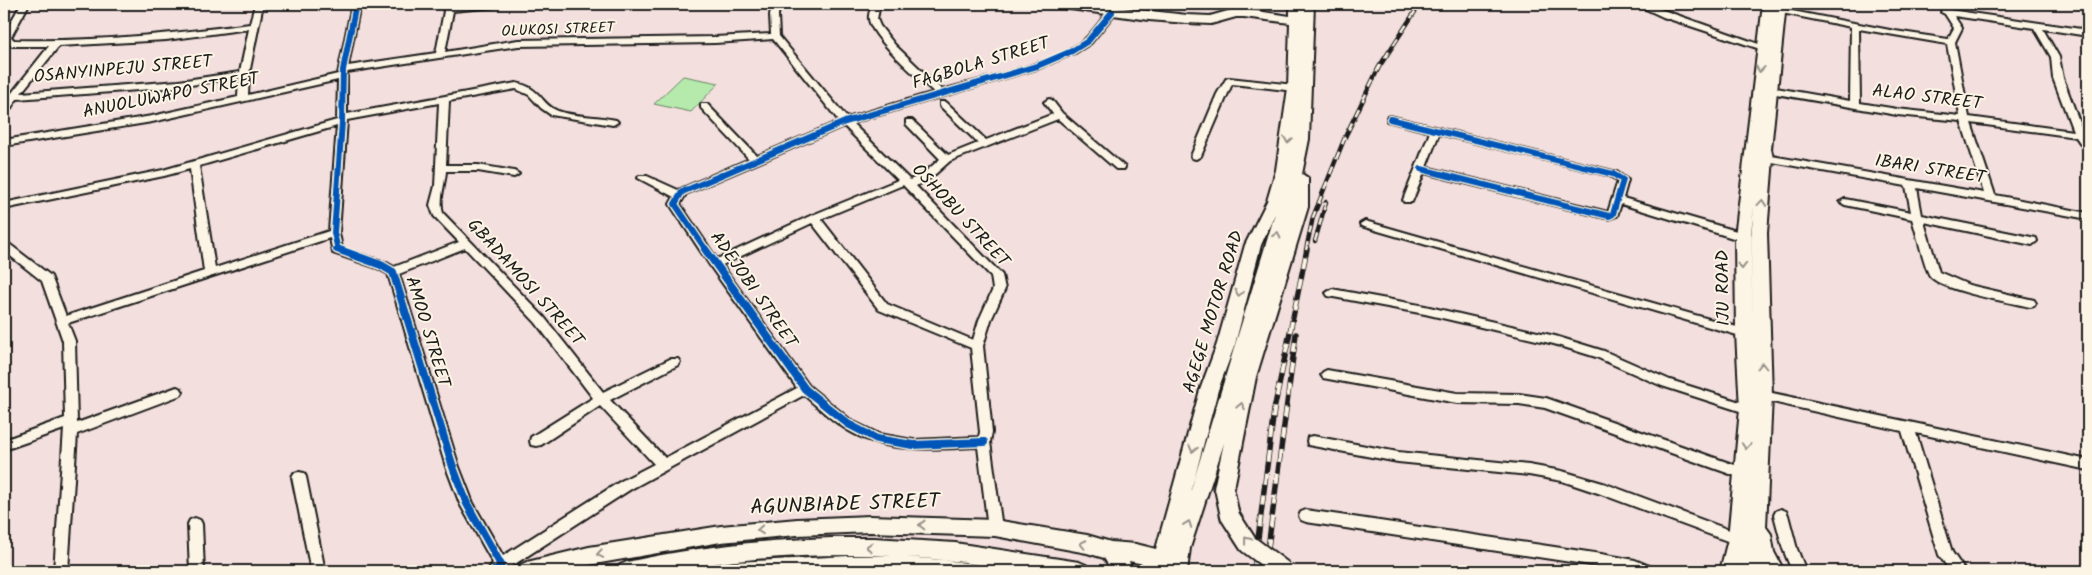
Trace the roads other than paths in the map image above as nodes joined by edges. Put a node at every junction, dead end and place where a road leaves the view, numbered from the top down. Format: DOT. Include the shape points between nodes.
graph roads {
  1 [pos="25,4"];
  2 [pos="259,4"];
  3 [pos="356,4"];
  4 [pos="495,4"];
  5 [pos="776,4"];
  6 [pos="876,4"];
  7 [pos="1063,4"];
  8 [pos="1296,4"];
  9 [pos="1308,4"];
  10 [pos="1639,4"];
  11 [pos="449,6"];
  12 [pos="1774,6"];
  13 [pos="1943,8"];
  14 [pos="1112,12"];
  15 [pos="1302,22"];
  16 [pos="254,26"];
  17 [pos="1855,26"];
  18 [pos="2038,27"];
  19 [pos="2088,33"];
  20 [pos="775,36"];
  21 [pos="1951,42"];
  22 [pos="56,44"];
  23 [pos="1763,47"];
  24 [pos="440,54"];
  25 [pos="343,73"];
  26 [pos="244,74"];
  27 [pos="1295,88"];
  28 [pos="1770,90"];
  29 [pos="940,93"];
  30 [pos="14,96"];
  31 [pos="4,97"];
  32 [pos="243,98"];
  33 [pos="444,99"];
  34 [pos="1049,102"];
  35 [pos="943,104"];
  36 [pos="1855,105"];
  37 [pos="704,106"];
  38 [pos="4,112"];
  39 [pos="1059,115"];
  40 [pos="1390,118"];
  41 [pos="1965,119"];
  42 [pos="342,120"];
  43 [pos="613,122"];
  44 [pos="845,122"];
  45 [pos="909,122"];
  46 [pos="1436,130"];
  47 [pos="2079,135"];
  48 [pos="4,143"];
  49 [pos="985,144"];
  50 [pos="2088,148"];
  51 [pos="1196,156"];
  52 [pos="1766,158"];
  53 [pos="946,159"];
  54 [pos="756,160"];
  55 [pos="1299,160"];
  56 [pos="194,164"];
  57 [pos="441,168"];
  58 [pos="1120,168"];
  59 [pos="1421,169"];
  60 [pos="514,174"];
  61 [pos="643,178"];
  62 [pos="907,183"];
  63 [pos="1911,185"];
  64 [pos="679,195"];
  65 [pos="1990,196"];
  66 [pos="1408,200"];
  67 [pos="1618,200"];
  68 [pos="1845,202"];
  69 [pos="4,206"];
  70 [pos="2088,216"];
  71 [pos="1917,217"];
  72 [pos="814,218"];
  73 [pos="1366,224"];
  74 [pos="334,233"];
  75 [pos="1743,237"];
  76 [pos="2032,241"];
  77 [pos="465,244"];
  78 [pos="4,246"];
  79 [pos="715,264"];
  80 [pos="210,272"];
  81 [pos="393,272"];
  82 [pos="1332,293"];
  83 [pos="2030,303"];
  84 [pos="62,321"];
  85 [pos="1744,333"];
  86 [pos="977,346"];
  87 [pos="674,362"];
  88 [pos="1327,375"];
  89 [pos="805,389"];
  90 [pos="177,392"];
  91 [pos="1763,396"];
  92 [pos="601,399"];
  93 [pos="1749,409"];
  94 [pos="71,426"];
  95 [pos="1908,428"];
  96 [pos="536,441"];
  97 [pos="1312,441"];
  98 [pos="984,442"];
  99 [pos="4,445"];
  100 [pos="662,464"];
  101 [pos="2088,465"];
  102 [pos="1744,474"];
  103 [pos="299,477"];
  104 [pos="1757,513"];
  105 [pos="1781,515"];
  106 [pos="1306,516"];
  107 [pos="195,524"];
  108 [pos="995,528"];
  109 [pos="1738,539"];
  110 [pos="1111,551"];
  111 [pos="1171,566"];
  112 [pos="498,568"];
  113 [pos="61,571"];
  114 [pos="197,571"];
  115 [pos="318,571"];
  116 [pos="527,571"];
  117 [pos="627,571"];
  118 [pos="736,571"];
  119 [pos="965,571"];
  120 [pos="1079,571"];
  121 [pos="1122,571"];
  122 [pos="1284,571"];
  123 [pos="1648,571"];
  124 [pos="1730,571"];
  125 [pos="1751,571"];
  126 [pos="1774,571"];
  127 [pos="1800,571"];
  128 [pos="1958,571"];
  1 -- 22 [label="street" via="7,41"];
  2 -- 16 [label="street"];
  3 -- 25 [label="street"];
  4 -- 11 [label="street"];
  5 -- 20 [label="street"];
  6 -- 29 [label="street" via="873,19 879,30 900,57"];
  7 -- 14 [label="street"];
  8 -- 15 [label="main road, AGEGE MOTOR ROAD"];
  9 -- 15 [label="main road, AGEGE MOTOR ROAD"];
  10 -- 23 [label="street"];
  11 -- 24 [label="street"];
  12 -- 17 [label="street"];
  12 -- 23 [label="main road, IJU ROAD"];
  12 -- 28 [label="main road, IJU ROAD"];
  13 -- 18 [label="street"];
  13 -- 21 [label="street" via="1958,28"];
  14 -- 15 [label="street" via="1211,20 1244,13"];
  14 -- 29 [label="street, FAGBOLA STREET" via="1088,41 1072,51 1036,66"];
  15 -- 27 [label="main road, AGEGE MOTOR ROAD"];
  15 -- 55 [label="main road, AGEGE MOTOR ROAD" via="1302,139"];
  16 -- 22 [label="street" via="166,37"];
  16 -- 26 [label="street"];
  17 -- 21 [label="street"];
  17 -- 36 [label="street"];
  18 -- 19 [label="street"];
  18 -- 47 [label="street" via="2055,57 2058,78"];
  20 -- 24 [label="street, OLUKOSI STREET" via="663,42 545,41"];
  20 -- 44 [label="street, OSHOBU STREET"];
  21 -- 41 [label="street"];
  22 -- 30 [label="street"];
  23 -- 75 [label="main road, IJU ROAD, one-way"];
  24 -- 25 [label="street, OLUKOSI STREET"];
  25 -- 32 [label="street, ANUOLUWAPO STREET"];
  25 -- 42 [label="street"];
  26 -- 30 [label="street, OSANYINPEJU STREET" via="179,84"];
  26 -- 32 [label="street"];
  27 -- 51 [label="street" via="1229,81"];
  27 -- 111 [label="main road, AGEGE MOTOR ROAD, one-way" via="1283,170 1274,202 1253,245 1166,546"];
  28 -- 36 [label="street, ALAO STREET"];
  28 -- 52 [label="main road, IJU ROAD" via="1764,149"];
  29 -- 44 [label="street, FAGBOLA STREET"];
  30 -- 31 [label="street, OSANYINPEJU STREET"];
  30 -- 38 [label="street"];
  32 -- 48 [label="street, ANUOLUWAPO STREET" via="152,119"];
  33 -- 42 [label="street"];
  33 -- 43 [label="street" via="524,87 554,113"];
  33 -- 57 [label="street, GBADAMOSI STREET"];
  34 -- 39 [label="street"];
  35 -- 49 [label="street"];
  36 -- 41 [label="street, ALAO STREET"];
  37 -- 54 [label="street"];
  39 -- 49 [label="street"];
  39 -- 58 [label="street"];
  40 -- 46 [label="street"];
  41 -- 47 [label="street, ALAO STREET"];
  41 -- 65 [label="street"];
  42 -- 56 [label="street"];
  42 -- 74 [label="street"];
  44 -- 54 [label="street"];
  44 -- 62 [label="street, OSHOBU STREET"];
  45 -- 53 [label="street"];
  46 -- 59 [label="street"];
  46 -- 67 [label="street" via="1613,174 1623,180"];
  47 -- 50 [label="street"];
  49 -- 53 [label="street"];
  52 -- 63 [label="street, IBARI STREET"];
  91 -- 52 [label="main road, IJU ROAD, one-way" via="1759,233"];
  53 -- 62 [label="street" via="928,174"];
  54 -- 64 [label="street"];
  111 -- 55 [label="main road, AGEGE MOTOR ROAD, one-way" via="1202,486"];
  122 -- 55 [label="main road, one-way, bridge" via="1248,544 1230,516 1224,488 1247,377 1300,207"];
  56 -- 69 [label="street"];
  56 -- 80 [label="street"];
  57 -- 60 [label="street" via="478,168"];
  57 -- 77 [label="street, GBADAMOSI STREET" via="435,205 438,214"];
  59 -- 66 [label="street"];
  59 -- 67 [label="street" via="1602,215 1613,214"];
  61 -- 64 [label="street"];
  62 -- 72 [label="street"];
  62 -- 86 [label="street, OSHOBU STREET" via="999,281 1000,289"];
  63 -- 65 [label="street, IBARI STREET"];
  63 -- 71 [label="street"];
  64 -- 79 [label="street, ADEJOBI STREET" via="675,204"];
  65 -- 70 [label="street, IBARI STREET"];
  67 -- 75 [label="street"];
  68 -- 71 [label="street"];
  71 -- 76 [label="street"];
  71 -- 83 [label="street" via="1934,274 1959,285"];
  72 -- 79 [label="street"];
  72 -- 86 [label="street" via="883,307"];
  73 -- 85 [label="street"];
  74 -- 80 [label="street"];
  74 -- 81 [label="street, AMOO STREET" via="337,250"];
  75 -- 85 [label="main road, IJU ROAD, one-way"];
  77 -- 81 [label="street"];
  77 -- 92 [label="street, GBADAMOSI STREET" via="540,320"];
  78 -- 84 [label="street" via="46,279"];
  79 -- 89 [label="street, ADEJOBI STREET"];
  80 -- 84 [label="street"];
  81 -- 112 [label="street, AMOO STREET" via="464,496"];
  82 -- 93 [label="street" via="1425,310 1555,340 1600,354 1666,383"];
  84 -- 94 [label="street" via="69,341"];
  85 -- 93 [label="main road, IJU ROAD"];
  86 -- 98 [label="street, OSHOBU STREET" via="986,432"];
  87 -- 92 [label="street"];
  88 -- 102 [label="street" via="1457,398 1546,403"];
  89 -- 98 [label="street, ADEJOBI STREET" via="848,424 877,439 913,445"];
  89 -- 100 [label="street"];
  90 -- 94 [label="street"];
  91 -- 95 [label="street"];
  91 -- 104 [label="main road, IJU ROAD"];
  92 -- 96 [label="street"];
  92 -- 100 [label="street, GBADAMOSI STREET"];
  93 -- 102 [label="main road, IJU ROAD, one-way"];
  94 -- 99 [label="street"];
  94 -- 113 [label="street"];
  95 -- 101 [label="street"];
  95 -- 128 [label="street" via="1946,555"];
  97 -- 109 [label="street" via="1398,457 1562,476"];
  98 -- 108 [label="street, OSHOBU STREET"];
  100 -- 112 [label="street"];
  102 -- 109 [label="main road, IJU ROAD"];
  103 -- 115 [label="street"];
  104 -- 125 [label="main road, IJU ROAD"];
  104 -- 126 [label="main road" via="1764,553"];
  105 -- 127 [label="street"];
  106 -- 123 [label="street" via="1601,560"];
  107 -- 114 [label="street"];
  110 -- 108 [label="main road, AGUNBIADE STREET, one-way"];
  108 -- 116 [label="main road, AGUNBIADE STREET, one-way" via="870,524 731,533 589,556"];
  109 -- 124 [label="main road, IJU ROAD"];
  110 -- 111 [label="main road, AGUNBIADE STREET" via="1136,553"];
  110 -- 121 [label="main road"];
  120 -- 117 [label="main road, one-way" via="956,552 849,546 713,556"];
  118 -- 119 [label="street" via="848,564"];
}
